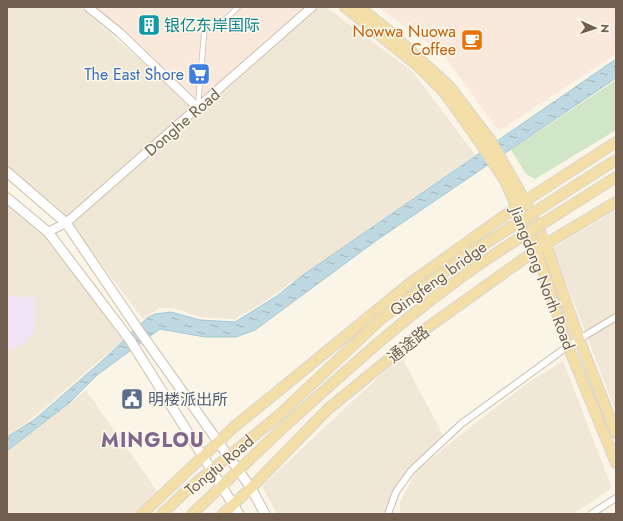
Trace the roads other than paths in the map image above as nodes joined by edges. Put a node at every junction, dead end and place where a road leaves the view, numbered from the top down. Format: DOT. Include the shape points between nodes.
graph roads {
  1 [pos="88,7"];
  2 [pos="238,7"];
  3 [pos="312,7"];
  4 [pos="345,7"];
  5 [pos="359,7"];
  6 [pos="198,108"];
  7 [pos="486,142"];
  8 [pos="616,142"];
  9 [pos="616,160"];
  10 [pos="7,172"];
  11 [pos="616,178"];
  12 [pos="7,198"];
  13 [pos="616,202"];
  14 [pos="521,204"];
  15 [pos="66,223"];
  16 [pos="48,232"];
  17 [pos="546,245"];
  18 [pos="536,250"];
  19 [pos="616,317"];
  20 [pos="579,339"];
  21 [pos="568,346"];
  22 [pos="277,417"];
  23 [pos="286,425"];
  24 [pos="616,433"];
  25 [pos="218,443"];
  26 [pos="202,456"];
  27 [pos="228,457"];
  28 [pos="616,464"];
  29 [pos="212,470"];
  30 [pos="238,470"];
  31 [pos="221,486"];
  32 [pos="251,488"];
  33 [pos="616,498"];
  34 [pos="232,504"];
  35 [pos="142,514"];
  36 [pos="162,514"];
  37 [pos="192,514"];
  38 [pos="223,514"];
  39 [pos="239,514"];
  40 [pos="265,514"];
  41 [pos="388,514"];
  42 [pos="590,514"];
  1 -- 6 [label="street" via="120,33"];
  2 -- 6 [label="street" via="225,20 205,22"];
  3 -- 6 [label="street, Donghe Road"];
  4 -- 7 [label="main road, Jiangdong North Road" via="418,66 444,92"];
  5 -- 7 [label="main road, Jiangdong North Road" via="449,86"];
  6 -- 15 [label="street, Donghe Road"];
  7 -- 14 [label="main road, Jiangdong North Road"];
  8 -- 14 [label="main road"];
  9 -- 22 [label="main road, Qingfeng bridge, bridge" via="466,256 381,319"];
  10 -- 15 [label="main road"];
  11 -- 23 [label="main road, Qingfeng bridge, bridge" via="475,268 435,297 365,353"];
  12 -- 16 [label="main road"];
  13 -- 17 [label="main road, 通途路"];
  14 -- 17 [label="main road"];
  14 -- 18 [label="main road, Jiangdong North Road"];
  14 -- 25 [label="main road" via="408,284"];
  15 -- 16 [label="street, Donghe Road"];
  15 -- 25 [label="main road"];
  16 -- 26 [label="main road" via="130,340"];
  17 -- 18 [label="main road, 通途路"];
  17 -- 20 [label="main road"];
  18 -- 21 [label="main road, Jiangdong North Road"];
  18 -- 32 [label="main road, 通途路" via="427,328 328,409"];
  19 -- 20 [label="street"];
  20 -- 21 [label="street"];
  20 -- 24 [label="main road"];
  21 -- 28 [label="main road, Jiangdong North Road"];
  21 -- 41 [label="street" via="461,424 411,471 396,492"];
  22 -- 27 [label="main road, Tongtu Road"];
  23 -- 30 [label="main road, Tongtu Road"];
  25 -- 26 [label="main road"];
  25 -- 27 [label="main road"];
  26 -- 29 [label="main road"];
  26 -- 35 [label="main road"];
  27 -- 29 [label="main road, Tongtu Road"];
  27 -- 30 [label="main road"];
  29 -- 31 [label="main road"];
  29 -- 36 [label="main road, Tongtu Road"];
  30 -- 31 [label="main road, Tongtu Road"];
  30 -- 32 [label="main road"];
  31 -- 34 [label="main road"];
  31 -- 37 [label="main road, Tongtu Road"];
  32 -- 34 [label="main road, 通途路"];
  32 -- 40 [label="main road"];
  33 -- 42 [label="street"];
  34 -- 38 [label="main road, 通途路"];
  34 -- 39 [label="main road"];
}
